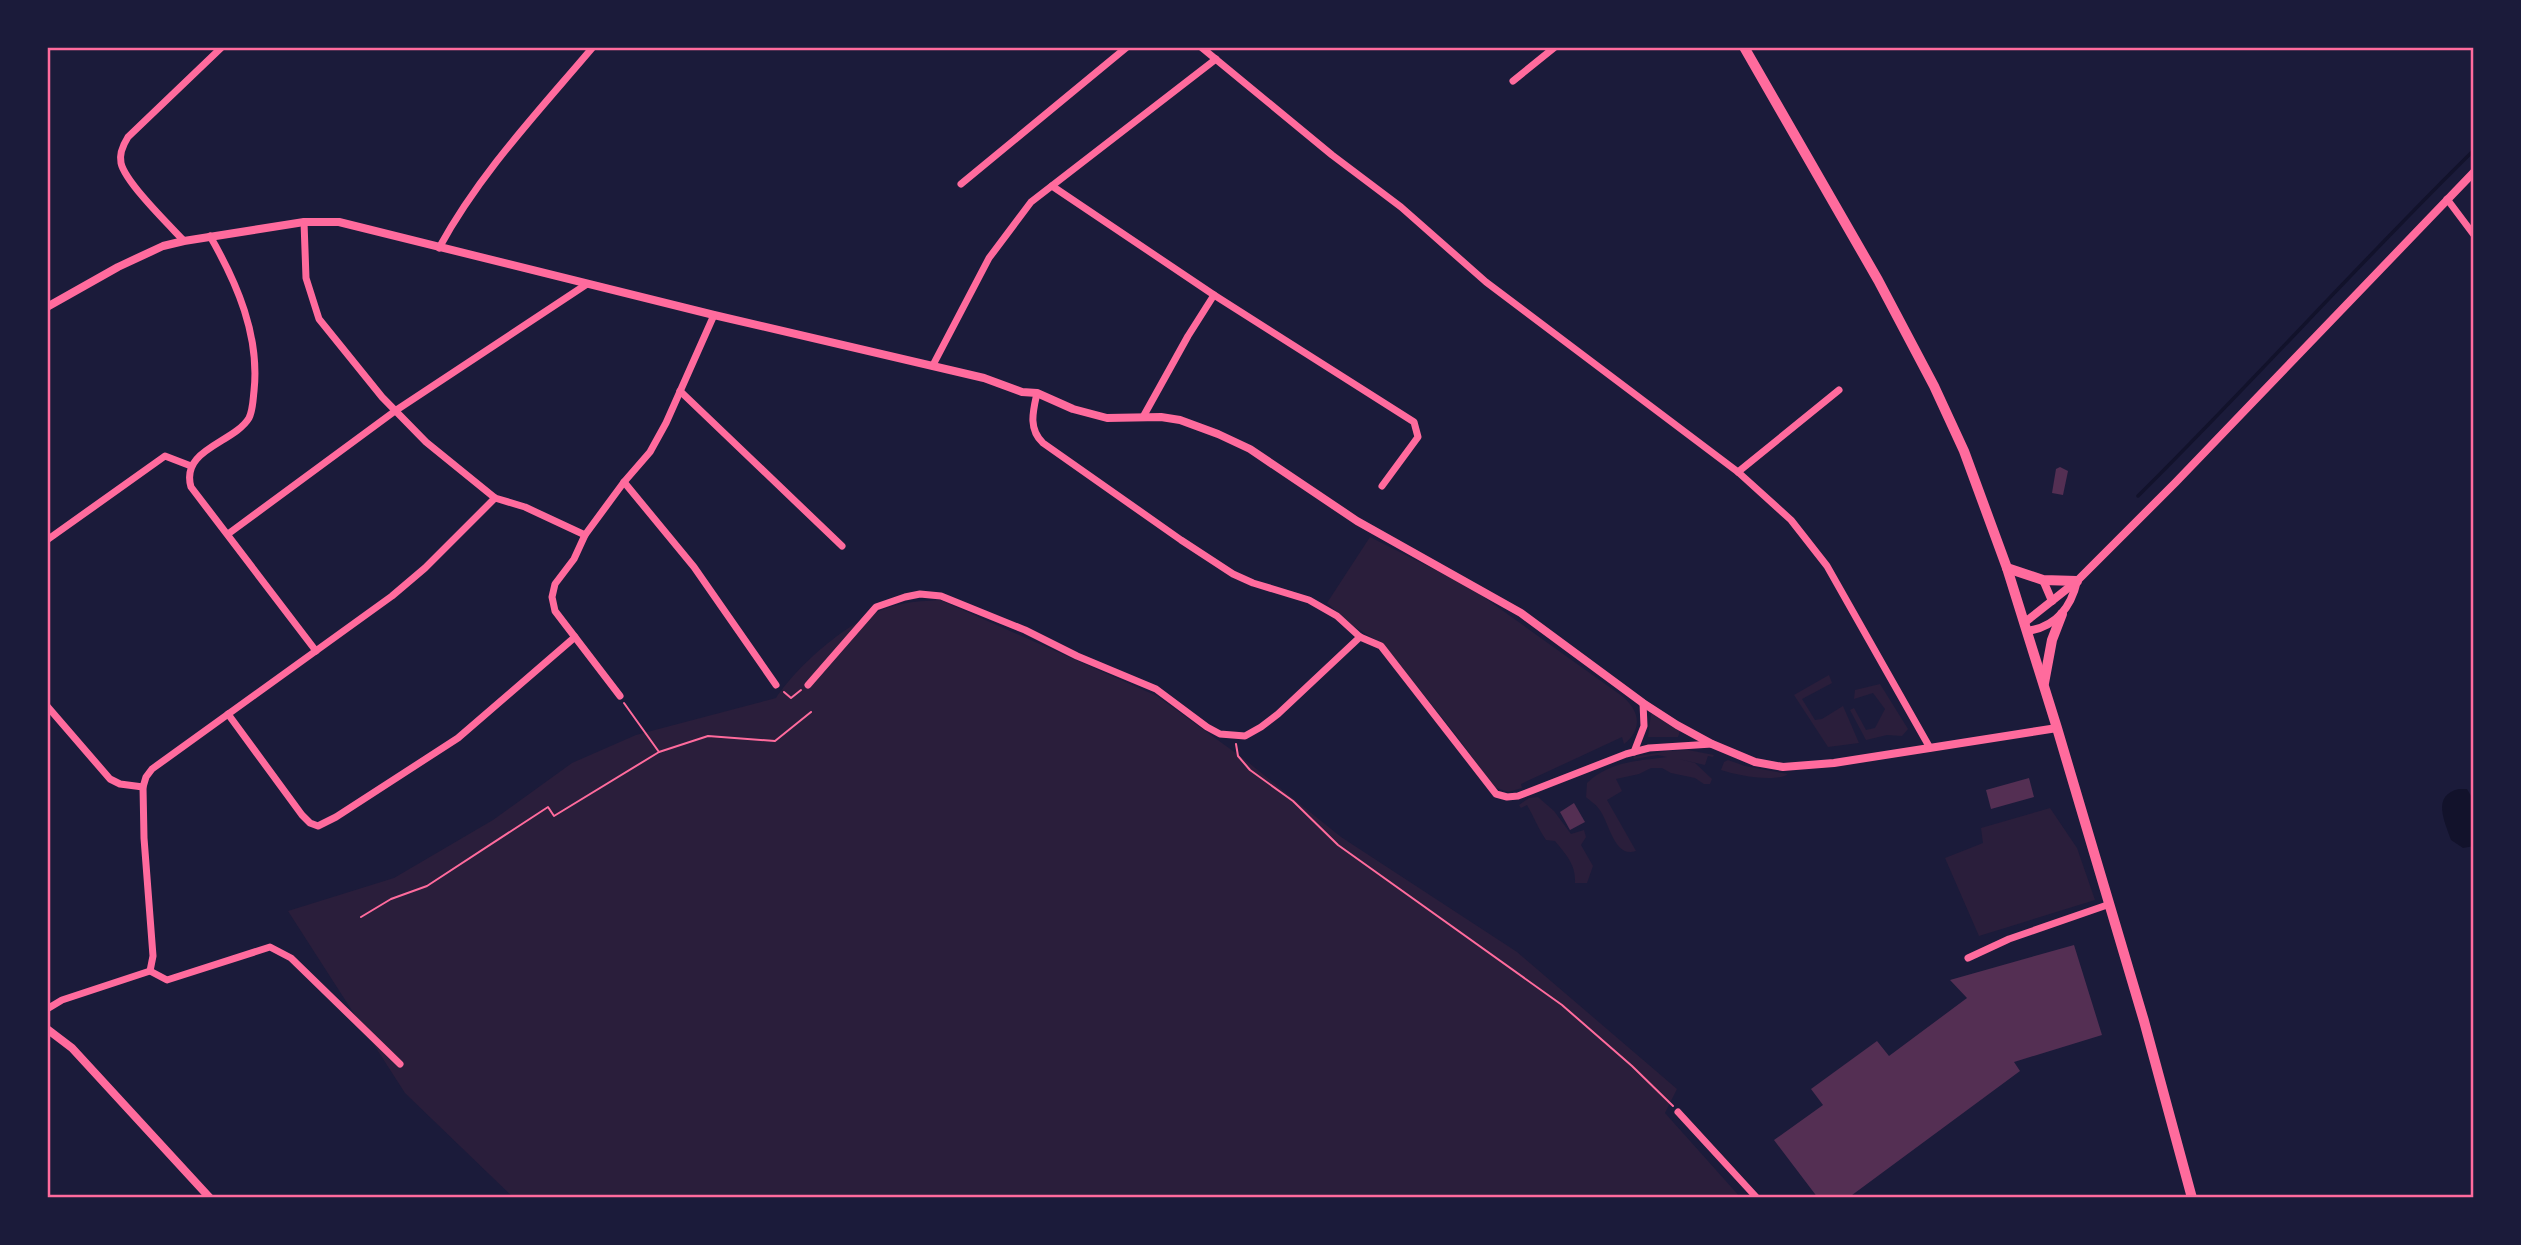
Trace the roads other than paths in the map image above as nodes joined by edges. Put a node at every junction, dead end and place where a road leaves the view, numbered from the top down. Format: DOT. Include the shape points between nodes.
graph roads {
  1 [pos="222,47"];
  2 [pos="593,47"];
  3 [pos="1127,47"];
  4 [pos="1201,47"];
  5 [pos="1555,47"];
  6 [pos="1744,47"];
  7 [pos="1216,59"];
  8 [pos="1513,81"];
  9 [pos="2474,172"];
  10 [pos="961,184"];
  11 [pos="1052,186"];
  12 [pos="2447,199"];
  13 [pos="303,222"];
  14 [pos="2474,235"];
  15 [pos="210,236"];
  16 [pos="184,241"];
  17 [pos="439,248"];
  18 [pos="587,284"];
  19 [pos="1214,295"];
  20 [pos="47,307"];
  21 [pos="714,315"];
  22 [pos="933,365"];
  23 [pos="1839,390"];
  24 [pos="680,391"];
  25 [pos="1037,393"];
  26 [pos="395,411"];
  27 [pos="1143,417"];
  28 [pos="191,466"];
  29 [pos="1738,472"];
  30 [pos="624,482"];
  31 [pos="1381,486"];
  32 [pos="495,498"];
  33 [pos="228,534"];
  34 [pos="585,535"];
  35 [pos="47,540"];
  36 [pos="842,545"];
  37 [pos="2007,568"];
  38 [pos="2043,580"];
  39 [pos="2077,581"];
  40 [pos="2052,601"];
  41 [pos="2062,614"];
  42 [pos="2026,627"];
  43 [pos="575,637"];
  44 [pos="1360,637"];
  45 [pos="316,651"];
  46 [pos="776,685"];
  47 [pos="807,685"];
  48 [pos="2044,686"];
  49 [pos="620,696"];
  50 [pos="1643,703"];
  51 [pos="47,706"];
  52 [pos="229,714"];
  53 [pos="2057,728"];
  54 [pos="1712,744"];
  55 [pos="1930,748"];
  56 [pos="1634,752"];
  57 [pos="143,787"];
  58 [pos="2110,904"];
  59 [pos="1968,958"];
  60 [pos="150,971"];
  61 [pos="47,1009"];
  62 [pos="47,1029"];
  63 [pos="400,1064"];
  64 [pos="1678,1112"];
  65 [pos="210,1198"];
  66 [pos="1757,1198"];
  67 [pos="2192,1198"];
  1 -- 16 [label="street" via="128,137 120,155 126,176"];
  2 -- 17 [label="street" via="494,163"];
  3 -- 10 [label="street"];
  4 -- 7 [label="street"];
  5 -- 8 [label="street"];
  6 -- 37 [label="main road" via="1934,386 1964,451"];
  7 -- 11 [label="street"];
  7 -- 29 [label="street" via="1401,207 1486,282"];
  9 -- 12 [label="street"];
  11 -- 19 [label="street"];
  11 -- 22 [label="street" via="1021,212 995,250"];
  12 -- 14 [label="street"];
  12 -- 39 [label="street"];
  13 -- 15 [label="street"];
  13 -- 17 [label="street" via="339,222"];
  13 -- 26 [label="street" via="306,278 319,319"];
  15 -- 16 [label="street"];
  15 -- 28 [label="street" via="243,304 252,344 254,385 247,420"];
  16 -- 20 [label="street" via="118,267"];
  17 -- 18 [label="street"];
  18 -- 21 [label="street"];
  18 -- 26 [label="street"];
  19 -- 27 [label="street"];
  19 -- 31 [label="street" via="1414,422 1418,437"];
  21 -- 22 [label="street"];
  21 -- 24 [label="street"];
  22 -- 25 [label="street"];
  23 -- 29 [label="street"];
  24 -- 30 [label="street" via="650,452"];
  24 -- 36 [label="street"];
  25 -- 27 [label="street" via="1107,418"];
  25 -- 44 [label="street" via="1034,426 1043,443 1233,574 1310,600 1338,616"];
  26 -- 32 [label="street"];
  26 -- 33 [label="street"];
  27 -- 50 [label="street" via="1180,420 1250,449 1357,521 1521,613"];
  28 -- 33 [label="street" via="191,487"];
  28 -- 35 [label="street" via="165,456"];
  29 -- 55 [label="street" via="1791,520 1817,552"];
  30 -- 34 [label="street"];
  30 -- 46 [label="street" via="694,567"];
  32 -- 34 [label="street"];
  32 -- 45 [label="street" via="425,568"];
  33 -- 45 [label="street"];
  34 -- 43 [label="street" via="552,597 555,611"];
  37 -- 38 [label="main road"];
  37 -- 42 [label="main road"];
  38 -- 39 [label="main road"];
  38 -- 40 [label="street"];
  39 -- 40 [label="street"];
  39 -- 41 [label="street"];
  40 -- 42 [label="street"];
  41 -- 42 [label="street" via="2046,626"];
  41 -- 48 [label="main road"];
  42 -- 48 [label="main road"];
  43 -- 49 [label="street"];
  43 -- 52 [label="street" via="458,738 318,826 302,816"];
  44 -- 47 [label="street" via="1261,727 1234,737 1207,727 1156,689 941,596 920,594 876,607"];
  44 -- 56 [label="street" via="1381,646 1493,791 1502,796 1518,796"];
  45 -- 52 [label="street"];
  48 -- 53 [label="main road"];
  50 -- 54 [label="street"];
  50 -- 56 [label="street" via="1643,734"];
  51 -- 57 [label="street" via="110,779"];
  52 -- 57 [label="street" via="152,769"];
  53 -- 55 [label="street"];
  53 -- 58 [label="main road"];
  54 -- 55 [label="street" via="1755,762 1783,767"];
  54 -- 56 [label="street"];
  57 -- 60 [label="street" via="153,956"];
  58 -- 59 [label="street"];
  58 -- 67 [label="main road"];
  60 -- 61 [label="street"];
  60 -- 63 [label="street" via="167,981 270,947 291,958"];
  62 -- 65 [label="street" via="72,1048"];
  64 -- 66 [label="street"];
}
